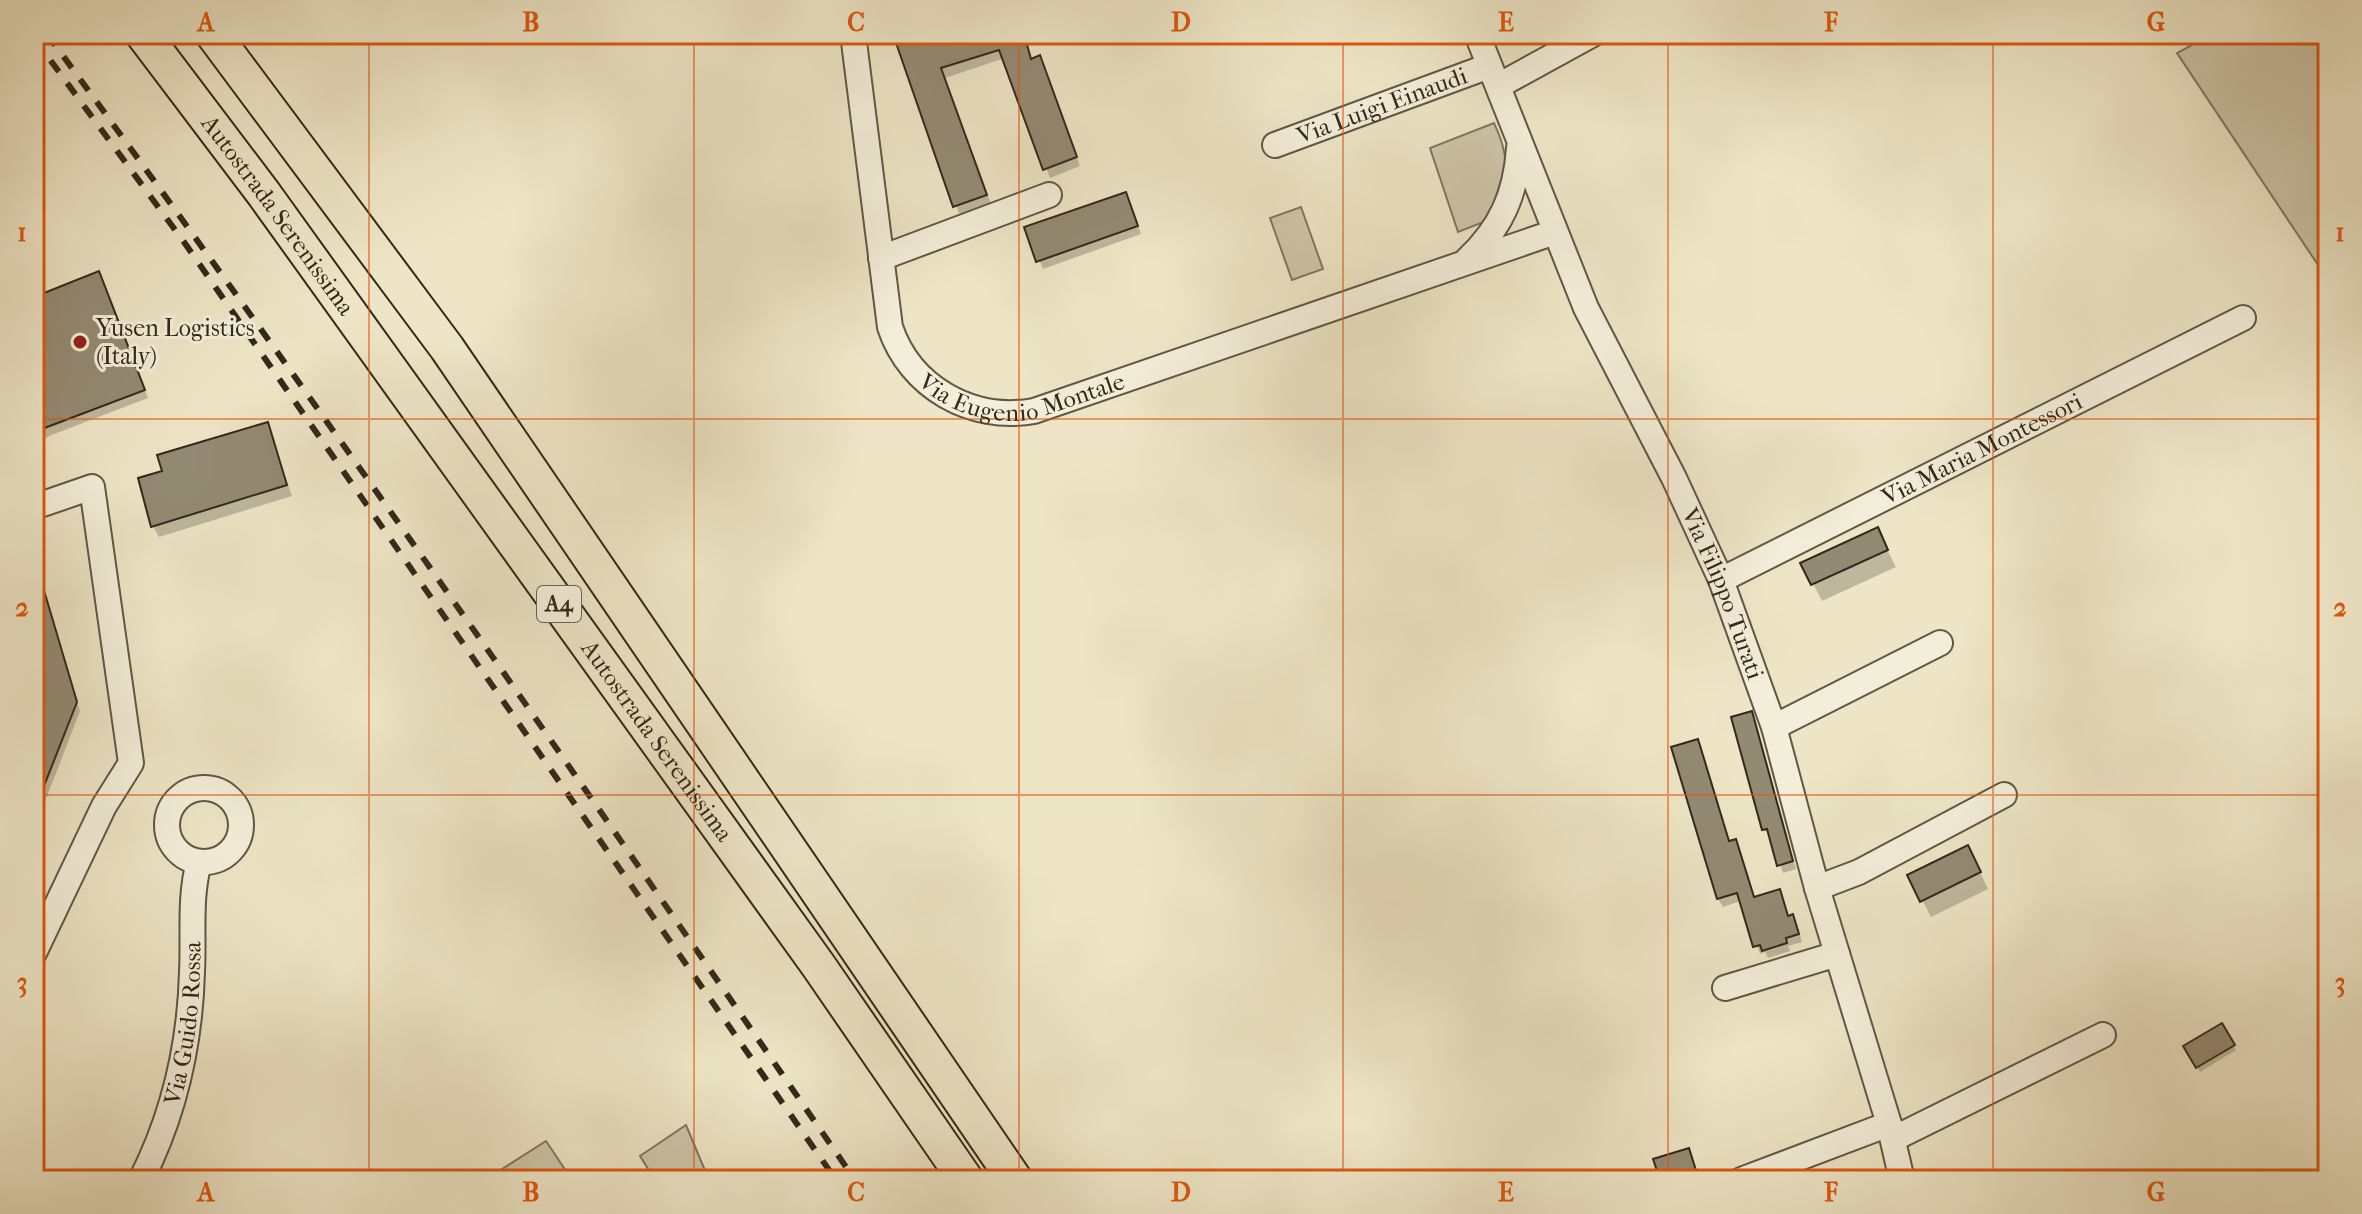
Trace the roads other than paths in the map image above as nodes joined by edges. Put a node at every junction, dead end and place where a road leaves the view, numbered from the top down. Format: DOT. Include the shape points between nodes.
graph roads {
  1 [pos="143,34"];
  2 [pos="213,34"];
  3 [pos="853,34"];
  4 [pos="1477,34"];
  5 [pos="1593,34"];
  6 [pos="1494,76"];
  7 [pos="1519,143"];
  8 [pos="1275,145"];
  9 [pos="1049,195"];
  10 [pos="1555,232"];
  11 [pos="881,258"];
  12 [pos="1462,264"];
  13 [pos="2243,318"];
  14 [pos="34,507"];
  15 [pos="1721,580"];
  16 [pos="1940,643"];
  17 [pos="1774,727"];
  18 [pos="2004,795"];
  19 [pos="199,862"];
  20 [pos="1817,888"];
  21 [pos="34,953"];
  22 [pos="1837,954"];
  23 [pos="1725,988"];
  24 [pos="2103,1035"];
  25 [pos="1891,1131"];
  26 [pos="141,1180"];
  27 [pos="966,1180"];
  28 [pos="1015,1180"];
  29 [pos="1741,1180"];
  30 [pos="1902,1180"];
  1 -- 27 [label="highway, Autostrada Serenissima / A4" via="274,207 792,928"];
  2 -- 28 [label="highway, Autostrada Serenissima / A4" via="447,348"];
  3 -- 11 [label="street, Via Eugenio Montale"];
  4 -- 6 [label="street, Via Filippo Turati"];
  5 -- 6 [label="street, Via Luigi Einaudi"];
  6 -- 7 [label="street, Via Filippo Turati"];
  6 -- 8 [label="street, Via Luigi Einaudi"];
  7 -- 10 [label="street, Via Filippo Turati"];
  7 -- 12 [label="street, Via Eugenio Montale" via="1507,208 1489,237"];
  9 -- 11 [label="street"];
  10 -- 12 [label="street, Via Eugenio Montale"];
  10 -- 15 [label="street, Via Filippo Turati" via="1586,308"];
  11 -- 12 [label="street, Via Eugenio Montale" via="890,327 911,369 956,401 1009,414 1034,411"];
  13 -- 15 [label="street, Via Maria Montessori"];
  14 -- 21 [label="street" via="92,487 131,763 104,806"];
  15 -- 17 [label="street, Via Filippo Turati"];
  16 -- 17 [label="street"];
  17 -- 20 [label="street, Via Filippo Turati"];
  18 -- 20 [label="street" via="1859,872"];
  19 -- 26 [label="street, Via Guido Rossa" via="182,1061 172,1107"];
  20 -- 22 [label="street, Via Filippo Turati"];
  22 -- 23 [label="street"];
  22 -- 25 [label="street, Via Filippo Turati"];
  24 -- 25 [label="street"];
  25 -- 29 [label="street"];
  25 -- 30 [label="street, Via Filippo Turati"];
}
